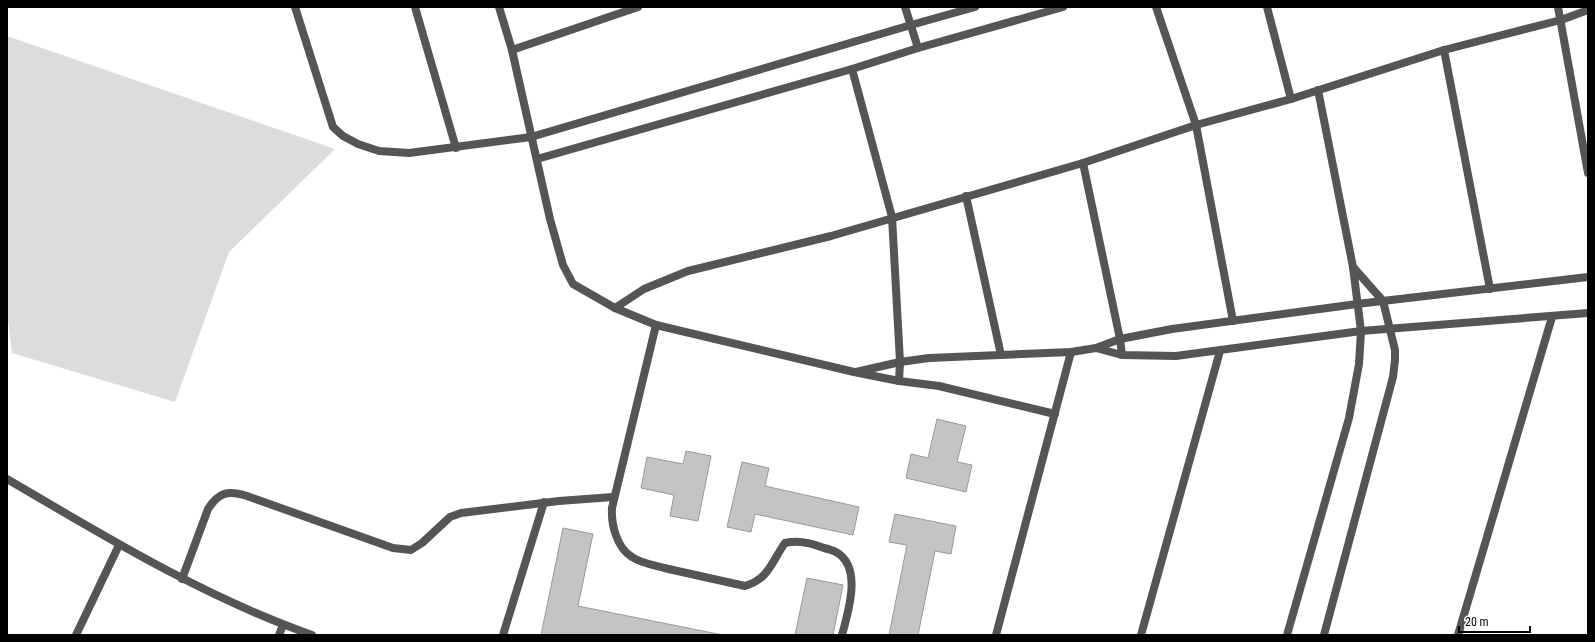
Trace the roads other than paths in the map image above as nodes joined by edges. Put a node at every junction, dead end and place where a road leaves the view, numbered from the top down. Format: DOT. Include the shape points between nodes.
graph roads {
  1 [pos="295,7"];
  2 [pos="415,7"];
  3 [pos="499,7"];
  4 [pos="638,7"];
  5 [pos="905,7"];
  6 [pos="975,7"];
  7 [pos="1063,7"];
  8 [pos="1156,7"];
  9 [pos="1267,7"];
  10 [pos="1558,7"];
  11 [pos="1588,10"];
  12 [pos="1561,20"];
  13 [pos="911,25"];
  14 [pos="918,48"];
  15 [pos="512,50"];
  16 [pos="1444,50"];
  17 [pos="852,69"];
  18 [pos="1318,90"];
  19 [pos="1291,99"];
  20 [pos="1196,125"];
  21 [pos="532,137"];
  22 [pos="456,148"];
  23 [pos="537,159"];
  24 [pos="1083,163"];
  25 [pos="1588,173"];
  26 [pos="966,196"];
  27 [pos="892,217"];
  28 [pos="1353,267"];
  29 [pos="1588,277"];
  30 [pos="1490,289"];
  31 [pos="1383,301"];
  32 [pos="1358,304"];
  33 [pos="615,308"];
  34 [pos="1588,313"];
  35 [pos="1552,317"];
  36 [pos="1233,321"];
  37 [pos="656,325"];
  38 [pos="1390,328"];
  39 [pos="1361,331"];
  40 [pos="1120,339"];
  41 [pos="1096,348"];
  42 [pos="1220,351"];
  43 [pos="1071,352"];
  44 [pos="1002,355"];
  45 [pos="1122,355"];
  46 [pos="900,362"];
  47 [pos="854,372"];
  48 [pos="899,381"];
  49 [pos="1055,414"];
  50 [pos="7,479"];
  51 [pos="613,497"];
  52 [pos="544,502"];
  53 [pos="119,545"];
  54 [pos="182,579"];
  55 [pos="284,625"];
  56 [pos="76,635"];
  57 [pos="279,635"];
  58 [pos="312,635"];
  59 [pos="503,635"];
  60 [pos="842,635"];
  61 [pos="996,635"];
  62 [pos="1142,635"];
  63 [pos="1287,635"];
  64 [pos="1324,635"];
  65 [pos="1458,635"];
  1 -- 22 [label="street" via="333,127 343,136 380,151 409,154"];
  2 -- 22 [label="street"];
  3 -- 15 [label="street"];
  4 -- 15 [label="street"];
  5 -- 13 [label="street"];
  6 -- 13 [label="street"];
  7 -- 14 [label="street"];
  8 -- 20 [label="street"];
  9 -- 19 [label="street"];
  10 -- 12 [label="street"];
  11 -- 12 [label="street"];
  12 -- 16 [label="street"];
  12 -- 25 [label="street"];
  13 -- 14 [label="street"];
  13 -- 21 [label="street"];
  14 -- 17 [label="street"];
  15 -- 21 [label="street"];
  16 -- 18 [label="street"];
  16 -- 30 [label="street"];
  17 -- 23 [label="street"];
  17 -- 27 [label="street"];
  18 -- 19 [label="street"];
  18 -- 28 [label="street"];
  19 -- 20 [label="street"];
  20 -- 24 [label="street"];
  20 -- 36 [label="street"];
  21 -- 22 [label="street"];
  21 -- 23 [label="street"];
  23 -- 33 [label="street" via="563,265 573,284"];
  24 -- 26 [label="street"];
  24 -- 40 [label="street"];
  26 -- 27 [label="street"];
  26 -- 44 [label="street"];
  27 -- 33 [label="street" via="831,236 688,271 644,289"];
  27 -- 46 [label="street"];
  28 -- 31 [label="street"];
  28 -- 32 [label="street"];
  29 -- 30 [label="street"];
  30 -- 31 [label="street"];
  31 -- 32 [label="street"];
  31 -- 38 [label="street"];
  32 -- 36 [label="street"];
  32 -- 39 [label="street"];
  33 -- 37 [label="street"];
  34 -- 35 [label="street"];
  35 -- 38 [label="street"];
  35 -- 65 [label="street"];
  36 -- 40 [label="street"];
  37 -- 47 [label="street"];
  37 -- 51 [label="street"];
  38 -- 39 [label="street"];
  38 -- 64 [label="street" via="1396,360 1393,377"];
  39 -- 42 [label="street"];
  39 -- 63 [label="street" via="1359,364 1349,418"];
  40 -- 41 [label="street"];
  40 -- 45 [label="street"];
  41 -- 43 [label="street"];
  41 -- 45 [label="street"];
  42 -- 45 [label="street" via="1176,356"];
  42 -- 62 [label="street"];
  43 -- 44 [label="street"];
  43 -- 49 [label="street"];
  44 -- 46 [label="street" via="929,358"];
  46 -- 47 [label="street"];
  46 -- 48 [label="street"];
  47 -- 48 [label="street"];
  48 -- 49 [label="street" via="939,386"];
  49 -- 61 [label="street"];
  50 -- 53 [label="street"];
  51 -- 52 [label="street"];
  51 -- 60 [label="street" via="611,518 619,542 631,557 640,562 745,586 763,577 770,570 785,543 817,545 836,552 848,565 851,574 851,598"];
  52 -- 54 [label="street" via="461,512 450,517 422,543 411,550 403,550 237,492 226,492 213,501 208,509"];
  52 -- 59 [label="street"];
  53 -- 54 [label="street"];
  53 -- 56 [label="street"];
  54 -- 55 [label="street"];
  55 -- 57 [label="street"];
  55 -- 58 [label="street"];
}
